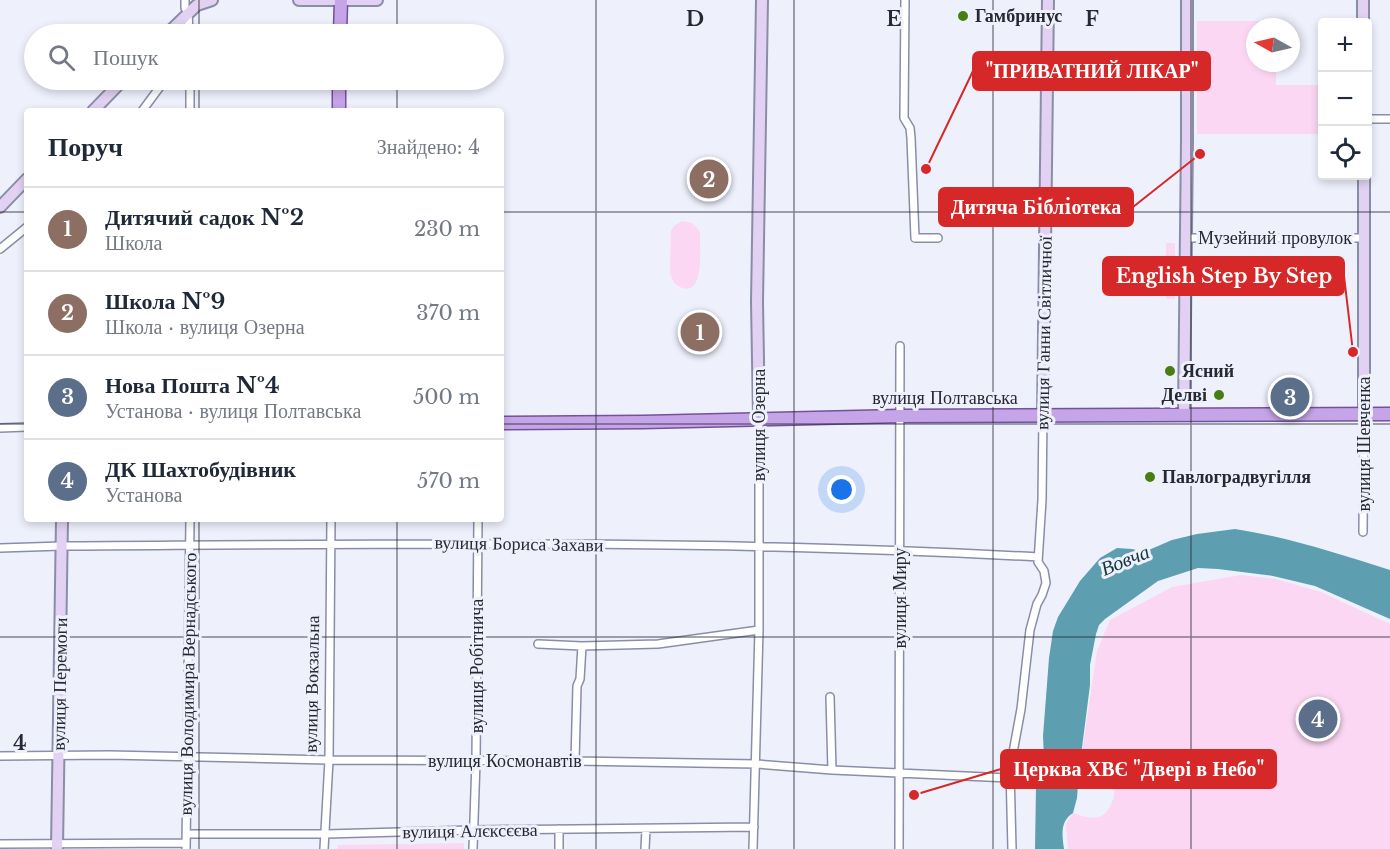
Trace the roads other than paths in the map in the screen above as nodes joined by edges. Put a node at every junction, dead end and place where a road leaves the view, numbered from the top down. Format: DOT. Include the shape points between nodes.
graph roads {
  1 [pos="185,0"];
  2 [pos="298,0"];
  3 [pos="341,0"];
  4 [pos="377,0"];
  5 [pos="762,0"];
  6 [pos="905,0"];
  7 [pos="1048,0"];
  8 [pos="1187,0"];
  9 [pos="1363,0"];
  10 [pos="204,1"];
  11 [pos="188,12"];
  12 [pos="1363,18"];
  13 [pos="177,24"];
  14 [pos="189,24"];
  15 [pos="340,24"];
  16 [pos="113,90"];
  17 [pos="158,90"];
  18 [pos="190,90"];
  19 [pos="339,90"];
  20 [pos="96,108"];
  21 [pos="144,108"];
  22 [pos="190,108"];
  23 [pos="339,108"];
  24 [pos="1372,119"];
  25 [pos="1390,119"];
  26 [pos="1364,180"];
  27 [pos="24,182"];
  28 [pos="0,207"];
  29 [pos="24,229"];
  30 [pos="938,238"];
  31 [pos="1186,238"];
  32 [pos="1364,238"];
  33 [pos="0,249"];
  34 [pos="900,346"];
  35 [pos="1364,414"];
  36 [pos="1390,414"];
  37 [pos="1043,415"];
  38 [pos="900,416"];
  39 [pos="1184,416"];
  40 [pos="759,418"];
  41 [pos="504,423"];
  42 [pos="0,428"];
  43 [pos="24,428"];
  44 [pos="62,522"];
  45 [pos="190,522"];
  46 [pos="331,522"];
  47 [pos="478,522"];
  48 [pos="1363,532"];
  49 [pos="478,543"];
  50 [pos="331,544"];
  51 [pos="189,545"];
  52 [pos="62,546"];
  53 [pos="759,547"];
  54 [pos="0,548"];
  55 [pos="901,550"];
  56 [pos="1038,557"];
  57 [pos="759,630"];
  58 [pos="538,644"];
  59 [pos="582,646"];
  60 [pos="830,697"];
  61 [pos="0,756"];
  62 [pos="59,756"];
  63 [pos="187,757"];
  64 [pos="329,760"];
  65 [pos="476,761"];
  66 [pos="575,761"];
  67 [pos="757,764"];
  68 [pos="832,770"];
  69 [pos="900,773"];
  70 [pos="1009,778"];
  71 [pos="754,827"];
  72 [pos="559,829"];
  73 [pos="646,829"];
  74 [pos="473,830"];
  75 [pos="186,834"];
  76 [pos="326,834"];
  77 [pos="0,844"];
  78 [pos="57,846"];
  79 [pos="134,846"];
  80 [pos="186,846"];
  81 [pos="324,849"];
  82 [pos="473,849"];
  83 [pos="558,849"];
  84 [pos="645,849"];
  85 [pos="753,849"];
  86 [pos="899,849"];
  87 [pos="1012,849"];
  1 -- 11 [label="street"];
  2 -- 3 [label="street"];
  3 -- 4 [label="street"];
  3 -- 15 [label="main road"];
  5 -- 40 [label="street, вулиця Озерна"];
  6 -- 30 [label="street" via="904,118 912,138 915,238"];
  7 -- 37 [label="street, вулиця Ганни Світличної"];
  8 -- 31 [label="street"];
  9 -- 12 [label="street"];
  10 -- 11 [label="street"];
  11 -- 13 [label="street"];
  11 -- 14 [label="street"];
  16 -- 20 [label="street"];
  17 -- 21 [label="street"];
  18 -- 22 [label="street"];
  19 -- 23 [label="main road"];
  24 -- 25 [label="street"];
  26 -- 32 [label="street, вулиця Шевченка"];
  27 -- 28 [label="street"];
  29 -- 33 [label="street"];
  31 -- 32 [label="street, Музейний провулок"];
  31 -- 39 [label="street"];
  32 -- 35 [label="street, вулиця Шевченка"];
  34 -- 38 [label="street, вулиця Миру"];
  35 -- 36 [label="main road, вулиця Полтавська"];
  35 -- 39 [label="main road, вулиця Полтавська"];
  35 -- 48 [label="street, вулиця Шевченка"];
  37 -- 38 [label="main road, вулиця Полтавська"];
  37 -- 39 [label="main road, вулиця Полтавська"];
  37 -- 56 [label="street, вулиця Ганни Світличної"];
  38 -- 40 [label="main road, вулиця Полтавська"];
  38 -- 55 [label="street, вулиця Миру"];
  40 -- 41 [label="main road, вулиця Полтавська"];
  40 -- 53 [label="street, вулиця Озерна"];
  42 -- 43 [label="street"];
  44 -- 52 [label="street, вулиця Перемоги"];
  45 -- 51 [label="street, вулиця Володимира Вернадського"];
  46 -- 50 [label="street, вулиця Вокзальна"];
  47 -- 49 [label="street, вулиця Робітнича"];
  49 -- 50 [label="street, вулиця Бориса Захави"];
  49 -- 53 [label="street, вулиця Бориса Захави"];
  49 -- 65 [label="street, вулиця Робітнича"];
  50 -- 51 [label="street, вулиця Бориса Захави"];
  50 -- 64 [label="street, вулиця Вокзальна"];
  51 -- 52 [label="street, вулиця Бориса Захави"];
  51 -- 63 [label="street, вулиця Володимира Вернадського"];
  52 -- 54 [label="street, вулиця Бориса Захави"];
  52 -- 62 [label="street, вулиця Перемоги"];
  53 -- 55 [label="street, вулиця Бориса Захави"];
  53 -- 57 [label="street, вулиця Озерна"];
  55 -- 56 [label="street, вулиця Бориса Захави"];
  55 -- 69 [label="street, вулиця Миру"];
  56 -- 70 [label="street, вулиця Ганни Світличної" via="1046,583 1030,630"];
  57 -- 59 [label="street" via="658,644"];
  57 -- 67 [label="street, вулиця Озерна"];
  58 -- 59 [label="street"];
  59 -- 66 [label="street"];
  60 -- 68 [label="street"];
  61 -- 62 [label="street, вулиця Космонавтів"];
  62 -- 63 [label="street, вулиця Космонавтів"];
  62 -- 78 [label="street, вулиця Перемоги"];
  63 -- 64 [label="street, вулиця Космонавтів"];
  63 -- 75 [label="street, вулиця Володимира Вернадського"];
  64 -- 65 [label="street, вулиця Космонавтів"];
  64 -- 76 [label="street, вулиця Вокзальна"];
  65 -- 66 [label="street, вулиця Космонавтів"];
  65 -- 74 [label="street, вулиця Робітнича"];
  66 -- 67 [label="street, вулиця Космонавтів"];
  67 -- 68 [label="street, вулиця Космонавтів"];
  67 -- 71 [label="street, вулиця Озерна"];
  68 -- 69 [label="street, вулиця Космонавтів"];
  69 -- 70 [label="street, вулиця Космонавтів"];
  69 -- 86 [label="street, вулиця Миру"];
  70 -- 87 [label="street, вулиця Ганни Світличної"];
  71 -- 73 [label="street, вулиця Алєксєєва"];
  71 -- 85 [label="street, вулиця Озерна"];
  72 -- 73 [label="street, вулиця Алєксєєва"];
  72 -- 74 [label="street, вулиця Алєксєєва"];
  72 -- 83 [label="street"];
  73 -- 84 [label="street"];
  74 -- 76 [label="street, вулиця Алєксєєва"];
  74 -- 82 [label="street, вулиця Робітнича"];
  75 -- 76 [label="street, вулиця Алєксєєва"];
  75 -- 80 [label="street, вулиця Володимира Вернадського"];
  76 -- 81 [label="street, вулиця Вокзальна"];
  77 -- 78 [label="street"];
  78 -- 79 [label="street"];
  79 -- 80 [label="street"];
}
